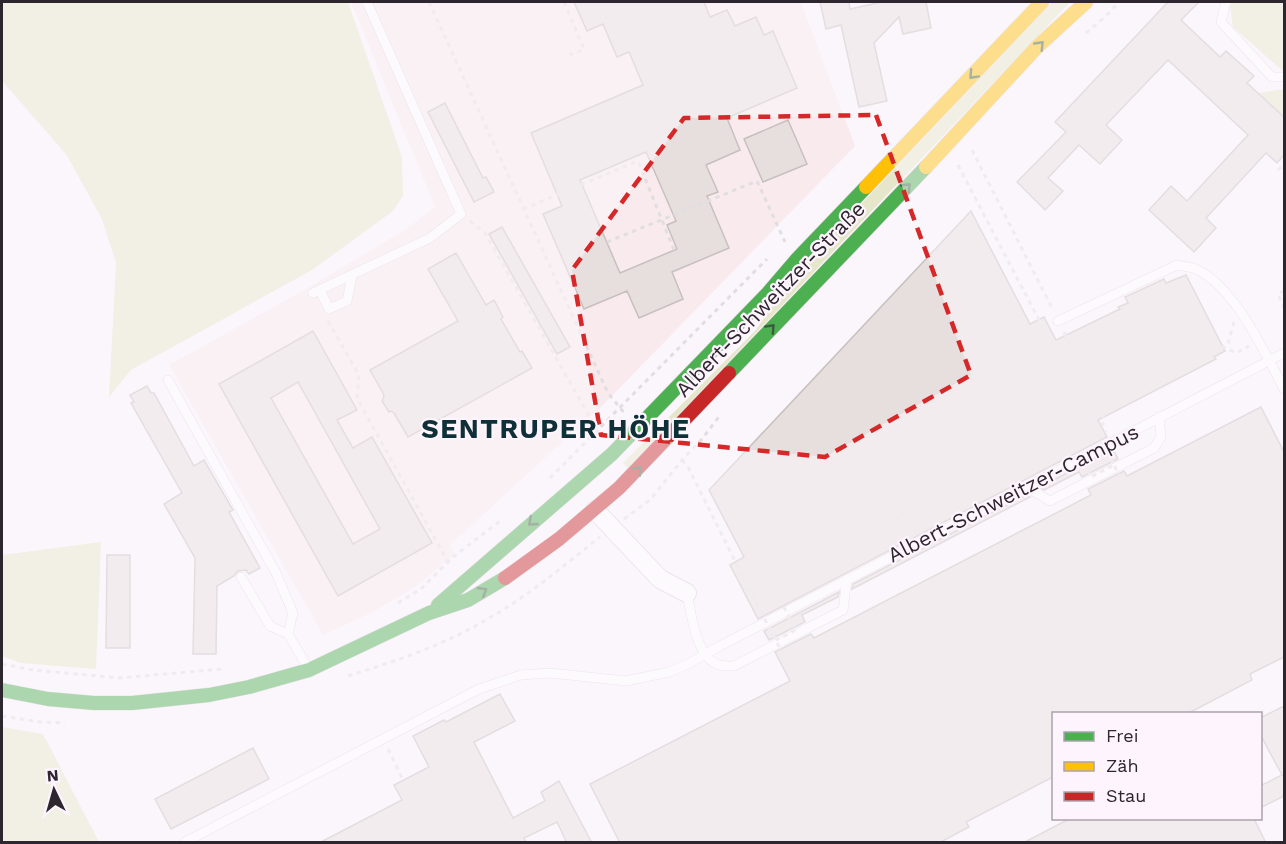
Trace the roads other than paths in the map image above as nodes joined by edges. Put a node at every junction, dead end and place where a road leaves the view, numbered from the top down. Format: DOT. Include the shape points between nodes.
graph roads {
  1 [pos="367,2"];
  2 [pos="1041,2"];
  3 [pos="1086,2"];
  4 [pos="1226,2"];
  5 [pos="1284,77"];
  6 [pos="352,275"];
  7 [pos="1059,321"];
  8 [pos="1284,353"];
  9 [pos="1269,361"];
  10 [pos="168,380"];
  11 [pos="1284,390"];
  12 [pos="1159,417"];
  13 [pos="1025,486"];
  14 [pos="585,498"];
  15 [pos="241,577"];
  16 [pos="847,579"];
  17 [pos="687,593"];
  18 [pos="429,613"];
  19 [pos="288,634"];
  20 [pos="705,655"];
  21 [pos="309,670"];
  22 [pos="2,690"];
  23 [pos="185,843"];
  1 -- 6 [label="lane" via="461,214 430,238"];
  2 -- 14 [label="street, Albert-Schweitzer-Straße, one-way" via="620,445"];
  14 -- 3 [label="street, Albert-Schweitzer-Straße, one-way" via="631,477 1037,47"];
  4 -- 5 [label="lane" via="1221,22 1272,77"];
  6 -- 6 [label="lane" via="316,292 329,309 347,301"];
  7 -- 9 [label="lane" via="1178,264 1196,269 1216,283"];
  8 -- 9 [label="lane, Albert-Schweitzer-Campus"];
  9 -- 11 [label="lane"];
  9 -- 12 [label="lane, Albert-Schweitzer-Campus"];
  10 -- 19 [label="lane" via="276,573 293,613"];
  12 -- 13 [label="lane, Albert-Schweitzer-Campus"];
  12 -- 13 [label="lane" via="1161,437 1154,448 1122,465 1050,501"];
  13 -- 16 [label="lane, Albert-Schweitzer-Campus"];
  14 -- 17 [label="street" via="660,579"];
  14 -- 18 [label="street, Albert-Schweitzer-Straße, one-way" via="461,584"];
  18 -- 14 [label="street, Albert-Schweitzer-Straße, one-way" via="468,600 559,539"];
  15 -- 19 [label="lane" via="270,626"];
  16 -- 20 [label="lane, Albert-Schweitzer-Campus"];
  16 -- 20 [label="lane" via="843,610 835,615 734,666 717,664"];
  17 -- 20 [label="lane" via="693,628"];
  18 -- 21 [label="street, Albert-Schweitzer-Straße"];
  19 -- 21 [label="lane"];
  20 -- 23 [label="lane, Albert-Schweitzer-Campus" via="669,672 626,681 550,673 521,675 479,689"];
  21 -- 22 [label="street, Albert-Schweitzer-Straße" via="209,695 132,703 48,699"];
}
